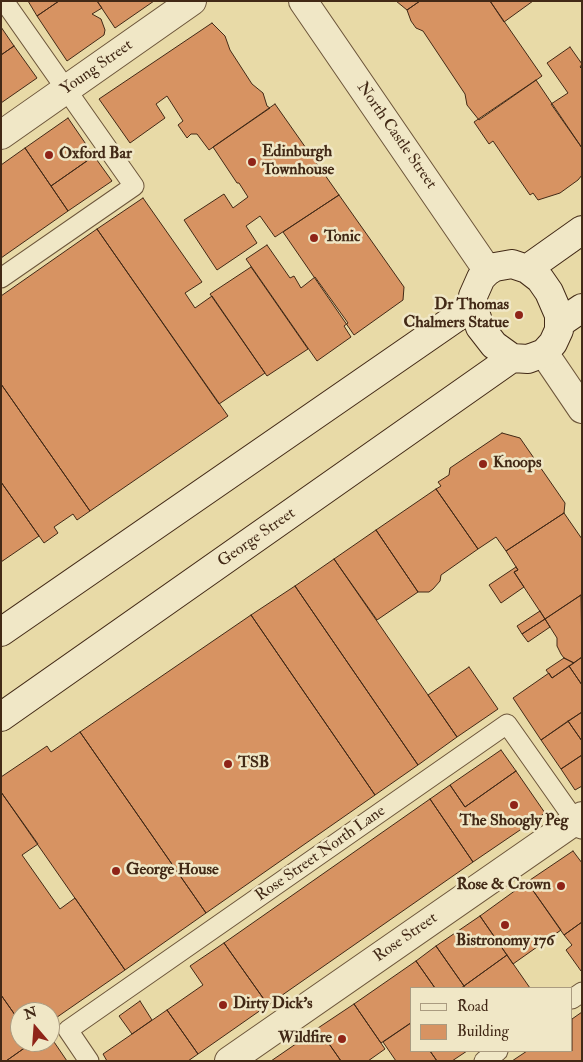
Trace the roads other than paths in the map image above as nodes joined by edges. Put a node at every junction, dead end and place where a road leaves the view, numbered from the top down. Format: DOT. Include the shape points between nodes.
graph roads {
  1 [pos="4,1"];
  2 [pos="192,1"];
  3 [pos="303,1"];
  4 [pos="66,90"];
  5 [pos="1,135"];
  6 [pos="582,230"];
  7 [pos="527,269"];
  8 [pos="488,271"];
  9 [pos="1,278"];
  10 [pos="473,306"];
  11 [pos="571,315"];
  12 [pos="544,353"];
  13 [pos="512,358"];
  14 [pos="582,409"];
  15 [pos="1,632"];
  16 [pos="1,717"];
  17 [pos="579,822"];
  18 [pos="497,1052"];
  19 [pos="90,1061"];
  20 [pos="230,1061"];
  21 [pos="484,1061"];
  1 -- 4 [label="lane"];
  2 -- 4 [label="street, Young Street"];
  3 -- 8 [label="street, North Castle Street"];
  4 -- 5 [label="street, Young Street"];
  4 -- 9 [label="lane" via="134,186"];
  6 -- 7 [label="street"];
  7 -- 8 [label="street" via="512,264"];
  7 -- 11 [label="street" via="550,292 556,307"];
  8 -- 10 [label="street" via="476,287"];
  10 -- 13 [label="street" via="480,327 502,352"];
  10 -- 15 [label="street"];
  11 -- 12 [label="street"];
  12 -- 13 [label="street" via="528,359"];
  12 -- 14 [label="street"];
  13 -- 16 [label="street, George Street"];
  17 -- 19 [label="lane, Rose Street North Lane" via="507,724 68,1030"];
  17 -- 20 [label="street, Rose Street"];
  18 -- 21 [label="lane"];
}
